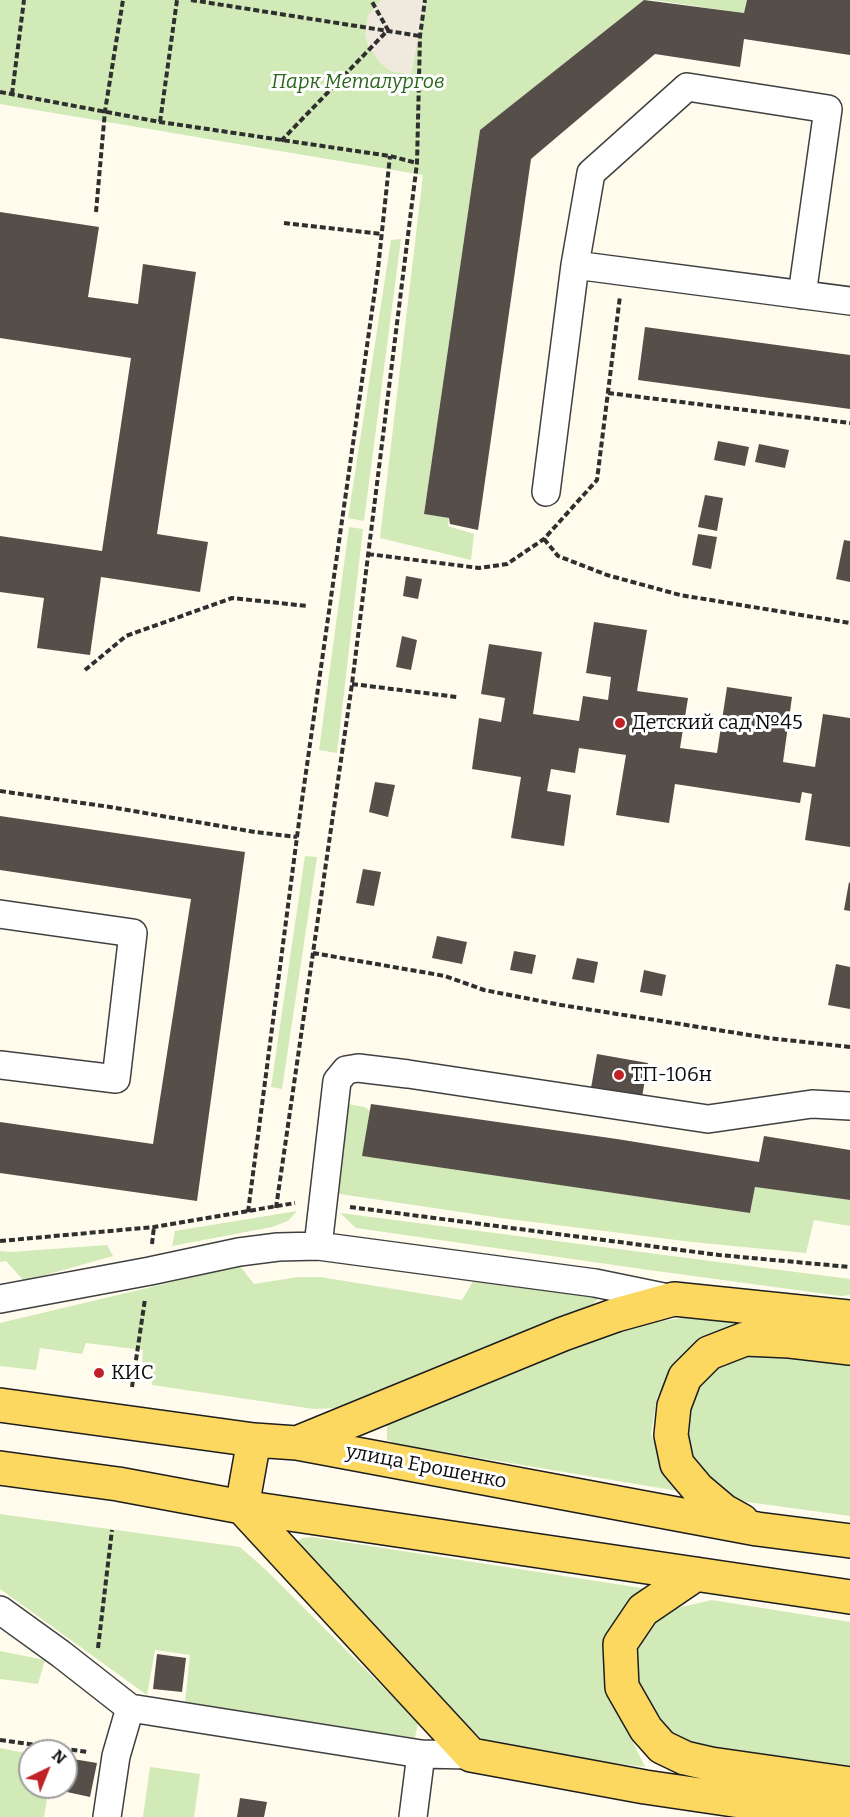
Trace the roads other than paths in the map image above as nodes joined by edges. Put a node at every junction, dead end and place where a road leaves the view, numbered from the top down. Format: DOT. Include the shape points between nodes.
graph roads {
  1 [pos="575,265"];
  2 [pos="802,295"];
  3 [pos="850,301"];
  4 [pos="546,492"];
  5 [pos="0,914"];
  6 [pos="0,1065"];
  7 [pos="850,1106"];
  8 [pos="318,1246"];
  9 [pos="0,1299"];
  10 [pos="674,1299"];
  11 [pos="850,1317"];
  12 [pos="850,1348"];
  13 [pos="0,1405"];
  14 [pos="254,1440"];
  15 [pos="297,1443"];
  16 [pos="0,1468"];
  17 [pos="242,1508"];
  18 [pos="757,1529"];
  19 [pos="850,1541"];
  20 [pos="696,1574"];
  21 [pos="850,1597"];
  22 [pos="0,1610"];
  23 [pos="130,1708"];
  24 [pos="421,1754"];
  25 [pos="471,1755"];
  26 [pos="850,1784"];
  27 [pos="106,1817"];
  28 [pos="412,1817"];
  29 [pos="850,1817"];
  1 -- 2 [label="street"];
  1 -- 2 [label="street" via="591,173 687,87 828,109"];
  1 -- 4 [label="street"];
  2 -- 3 [label="street"];
  5 -- 6 [label="street" via="133,933 116,1079"];
  7 -- 8 [label="street" via="812,1104 708,1119 408,1074 346,1070 336,1081"];
  8 -- 9 [label="street" via="238,1252"];
  8 -- 10 [label="street" via="595,1283"];
  10 -- 11 [label="main road"];
  10 -- 15 [label="main road" via="564,1334"];
  12 -- 18 [label="main road" via="745,1339 709,1353 685,1377 674,1406 670,1435 677,1464 724,1511"];
  13 -- 14 [label="main road, улица Ерошенко"];
  14 -- 15 [label="main road, улица Ерошенко"];
  14 -- 17 [label="main road"];
  15 -- 18 [label="main road, улица Ерошенко"];
  16 -- 17 [label="main road" via="118,1484"];
  17 -- 20 [label="main road"];
  17 -- 25 [label="main road"];
  18 -- 19 [label="main road, улица Ерошенко"];
  20 -- 21 [label="main road"];
  20 -- 26 [label="main road" via="643,1610 620,1644 622,1687 646,1729 662,1747 685,1758"];
  22 -- 23 [label="street"];
  23 -- 24 [label="street"];
  23 -- 27 [label="street" via="116,1756"];
  24 -- 25 [label="street"];
  24 -- 28 [label="street"];
  25 -- 29 [label="main road" via="645,1787"];
}
